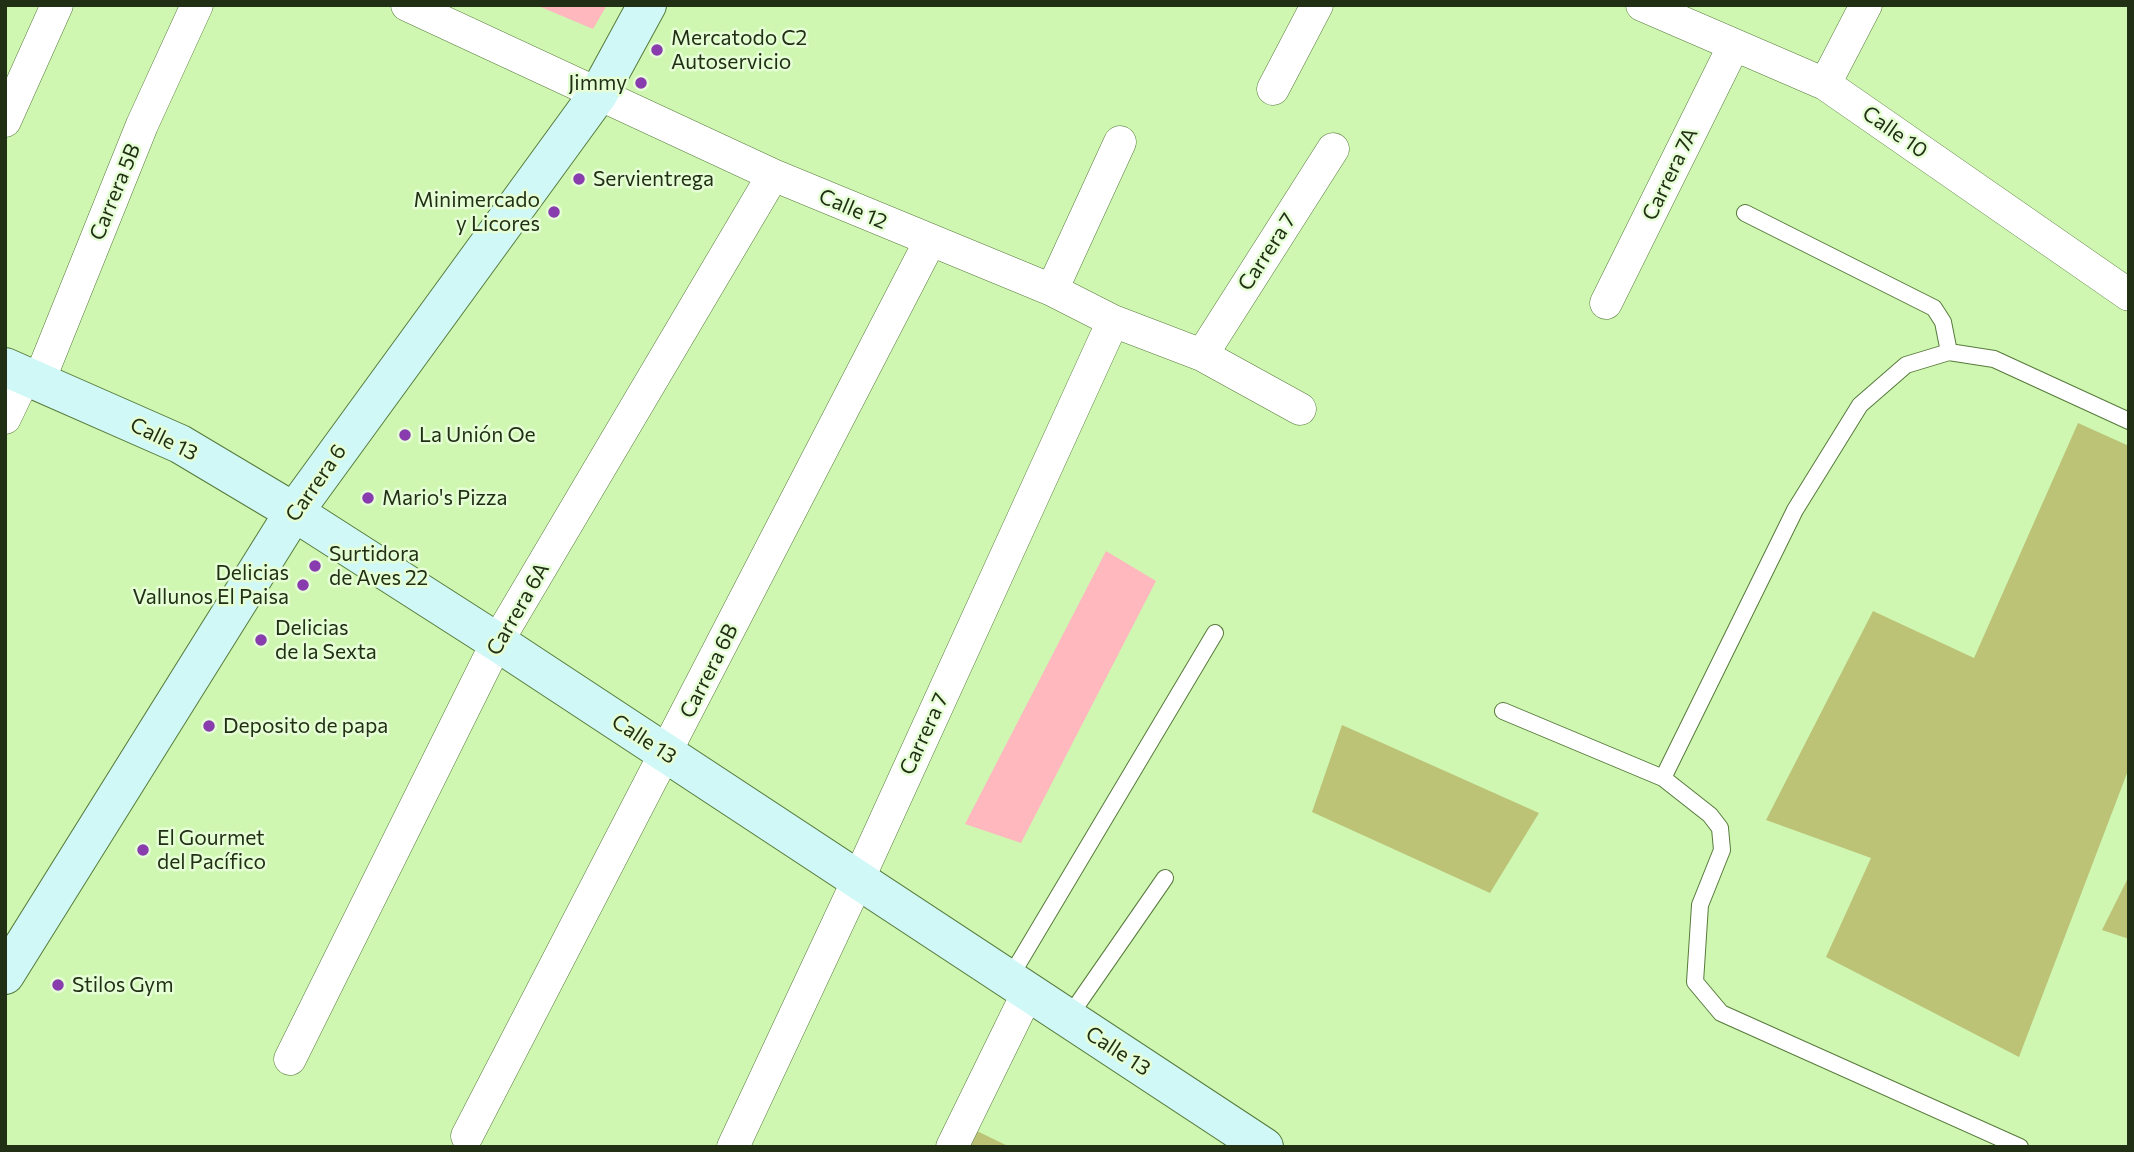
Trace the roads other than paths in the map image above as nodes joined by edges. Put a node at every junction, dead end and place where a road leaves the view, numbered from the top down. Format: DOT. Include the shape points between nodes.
graph roads {
  1 [pos="57,5"];
  2 [pos="197,5"];
  3 [pos="407,5"];
  4 [pos="647,5"];
  5 [pos="1317,5"];
  6 [pos="1642,5"];
  7 [pos="1866,5"];
  8 [pos="1734,45"];
  9 [pos="1825,84"];
  10 [pos="1273,89"];
  11 [pos="599,93"];
  12 [pos="5,121"];
  13 [pos="1120,142"];
  14 [pos="1333,149"];
  15 [pos="773,175"];
  16 [pos="1745,214"];
  17 [pos="930,241"];
  18 [pos="1052,290"];
  19 [pos="2129,295"];
  20 [pos="1606,303"];
  21 [pos="1113,321"];
  22 [pos="1949,352"];
  23 [pos="1202,355"];
  24 [pos="23,375"];
  25 [pos="1300,409"];
  26 [pos="5,418"];
  27 [pos="2129,421"];
  28 [pos="294,512"];
  29 [pos="1215,634"];
  30 [pos="497,642"];
  31 [pos="1503,711"];
  32 [pos="666,754"];
  33 [pos="1663,778"];
  34 [pos="1165,878"];
  35 [pos="858,880"];
  36 [pos="5,975"];
  37 [pos="1019,986"];
  38 [pos="1068,1018"];
  39 [pos="290,1059"];
  40 [pos="467,1136"];
  41 [pos="733,1147"];
  42 [pos="952,1147"];
  43 [pos="1264,1147"];
  44 [pos="2020,1147"];
  1 -- 12 [label="street"];
  2 -- 24 [label="street, Carrera 5B"];
  3 -- 11 [label="street, Calle 12"];
  4 -- 11 [label="main road, Carrera 6"];
  5 -- 10 [label="street"];
  6 -- 8 [label="street, Calle 10"];
  7 -- 9 [label="street"];
  8 -- 9 [label="street, Calle 10"];
  8 -- 20 [label="street, Carrera 7A"];
  9 -- 19 [label="street, Calle 10"];
  11 -- 15 [label="street, Calle 12"];
  11 -- 28 [label="main road, Carrera 6"];
  13 -- 18 [label="street"];
  14 -- 23 [label="street, Carrera 7"];
  15 -- 17 [label="street, Calle 12"];
  15 -- 30 [label="street, Carrera 6A"];
  16 -- 22 [label="lane" via="1934,308 1943,322"];
  17 -- 18 [label="street, Calle 12"];
  17 -- 32 [label="street, Carrera 6B"];
  18 -- 21 [label="street, Calle 12"];
  21 -- 23 [label="street, Calle 12"];
  21 -- 35 [label="street, Carrera 7"];
  22 -- 27 [label="lane" via="1994,359"];
  22 -- 33 [label="lane" via="1906,365 1860,405 1795,510"];
  23 -- 25 [label="street, Calle 12"];
  24 -- 26 [label="street, Carrera 5B"];
  24 -- 28 [label="main road, Calle 13" via="180,444"];
  28 -- 30 [label="main road, Calle 13"];
  28 -- 36 [label="main road, Carrera 6"];
  29 -- 37 [label="lane"];
  30 -- 32 [label="main road, Calle 13"];
  30 -- 39 [label="street, Carrera 6A"];
  31 -- 33 [label="lane"];
  32 -- 35 [label="main road, Calle 13"];
  32 -- 40 [label="street, Carrera 6B"];
  33 -- 44 [label="lane" via="1720,828 1722,850 1700,905 1695,982 1721,1013"];
  34 -- 38 [label="lane"];
  35 -- 37 [label="main road, Calle 13"];
  35 -- 41 [label="street, Carrera 7"];
  37 -- 38 [label="main road, Calle 13"];
  37 -- 42 [label="street"];
  38 -- 43 [label="main road, Calle 13"];
}
